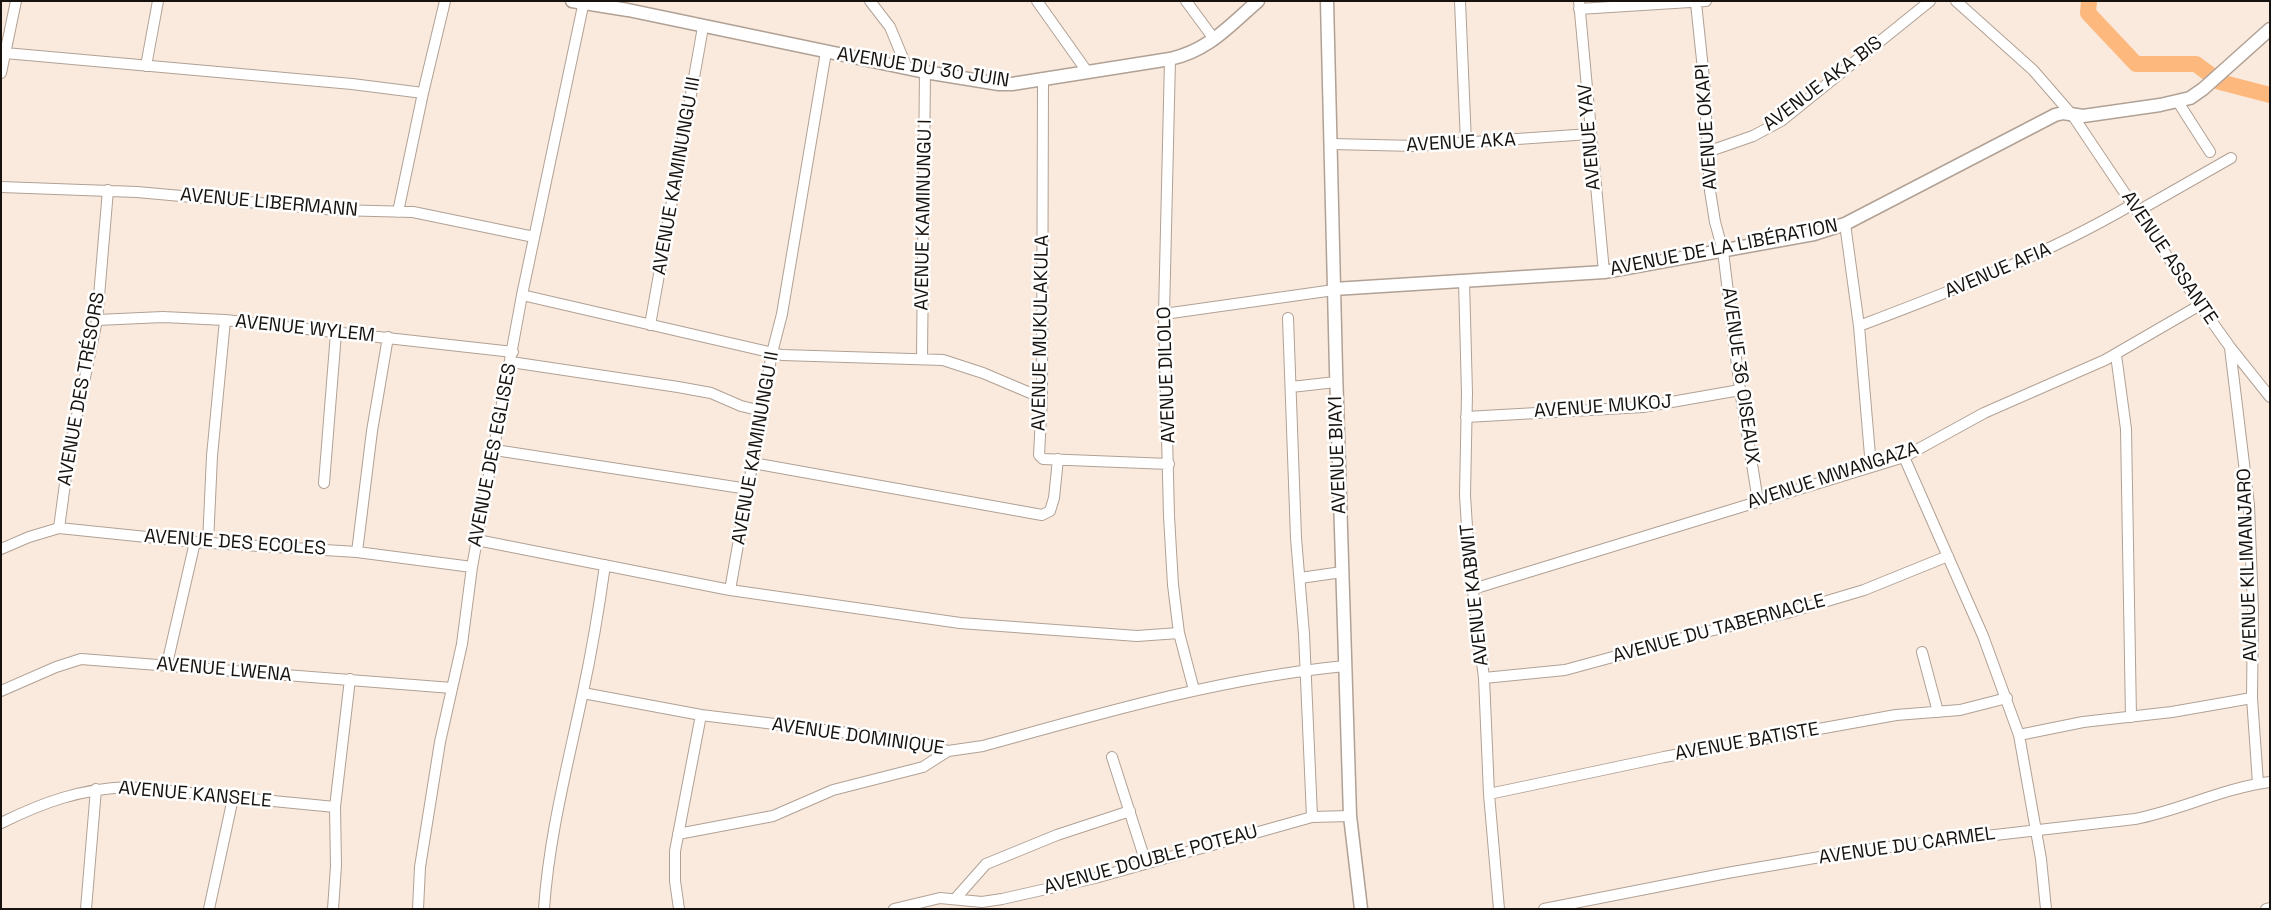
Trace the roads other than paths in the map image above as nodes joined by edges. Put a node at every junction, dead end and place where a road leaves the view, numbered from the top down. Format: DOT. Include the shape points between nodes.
graph roads {
  1 [pos="16,1"];
  2 [pos="158,1"];
  3 [pos="445,1"];
  4 [pos="870,1"];
  5 [pos="1037,1"];
  6 [pos="1186,1"];
  7 [pos="1258,1"];
  8 [pos="1327,1"];
  9 [pos="1460,1"];
  10 [pos="1930,1"];
  11 [pos="1956,1"];
  12 [pos="580,2"];
  13 [pos="1701,2"];
  14 [pos="1579,5"];
  15 [pos="632,6"];
  16 [pos="703,27"];
  17 [pos="2270,29"];
  18 [pos="1214,39"];
  19 [pos="826,52"];
  20 [pos="5,53"];
  21 [pos="1170,58"];
  22 [pos="146,66"];
  23 [pos="907,68"];
  24 [pos="1086,70"];
  25 [pos="926,72"];
  26 [pos="1,73"];
  27 [pos="1044,78"];
  28 [pos="423,93"];
  29 [pos="2178,102"];
  30 [pos="2073,116"];
  31 [pos="1590,134"];
  32 [pos="1332,144"];
  33 [pos="1466,144"];
  34 [pos="1707,152"];
  35 [pos="2210,152"];
  36 [pos="2231,158"];
  37 [pos="1,188"];
  38 [pos="108,190"];
  39 [pos="2135,208"];
  40 [pos="398,212"];
  41 [pos="1845,224"];
  42 [pos="534,237"];
  43 [pos="1723,251"];
  44 [pos="1604,272"];
  45 [pos="1464,281"];
  46 [pos="1334,290"];
  47 [pos="522,295"];
  48 [pos="2200,305"];
  49 [pos="1164,314"];
  50 [pos="1288,318"];
  51 [pos="97,320"];
  52 [pos="225,320"];
  53 [pos="650,325"];
  54 [pos="1859,326"];
  55 [pos="336,333"];
  56 [pos="388,337"];
  57 [pos="2230,347"];
  58 [pos="772,353"];
  59 [pos="2116,355"];
  60 [pos="512,357"];
  61 [pos="922,358"];
  62 [pos="1336,382"];
  63 [pos="1291,387"];
  64 [pos="1740,390"];
  65 [pos="2270,397"];
  66 [pos="1042,398"];
  67 [pos="762,411"];
  68 [pos="1466,417"];
  69 [pos="495,450"];
  70 [pos="1904,457"];
  71 [pos="1058,459"];
  72 [pos="753,463"];
  73 [pos="1169,464"];
  74 [pos="1871,467"];
  75 [pos="324,483"];
  76 [pos="748,488"];
  77 [pos="1758,501"];
  78 [pos="59,528"];
  79 [pos="477,540"];
  80 [pos="195,542"];
  81 [pos="208,543"];
  82 [pos="1,549"];
  83 [pos="357,552"];
  84 [pos="1948,556"];
  85 [pos="606,565"];
  86 [pos="472,567"];
  87 [pos="1342,572"];
  88 [pos="1300,578"];
  89 [pos="1473,589"];
  90 [pos="730,590"];
  91 [pos="1179,633"];
  92 [pos="1922,652"];
  93 [pos="167,664"];
  94 [pos="1345,666"];
  95 [pos="1306,670"];
  96 [pos="1484,678"];
  97 [pos="350,679"];
  98 [pos="452,688"];
  99 [pos="1194,690"];
  100 [pos="1,691"];
  101 [pos="583,693"];
  102 [pos="2007,698"];
  103 [pos="2252,698"];
  104 [pos="1938,712"];
  105 [pos="702,715"];
  106 [pos="2131,717"];
  107 [pos="2019,734"];
  108 [pos="948,751"];
  109 [pos="1112,757"];
  110 [pos="2270,782"];
  111 [pos="2258,783"];
  112 [pos="96,789"];
  113 [pos="1489,794"];
  114 [pos="233,798"];
  115 [pos="335,807"];
  116 [pos="1130,811"];
  117 [pos="1312,816"];
  118 [pos="1350,816"];
  119 [pos="1,823"];
  120 [pos="2034,830"];
  121 [pos="678,834"];
  122 [pos="1146,863"];
  123 [pos="955,899"];
  124 [pos="2270,908"];
  125 [pos="86,909"];
  126 [pos="209,909"];
  127 [pos="333,909"];
  128 [pos="418,909"];
  129 [pos="544,909"];
  130 [pos="679,909"];
  131 [pos="894,909"];
  132 [pos="1360,909"];
  133 [pos="1499,909"];
  134 [pos="1544,909"];
  135 [pos="2046,909"];
  136 [pos="2266,909"];
  1 -- 20 [label="street"];
  2 -- 22 [label="street"];
  3 -- 28 [label="street"];
  4 -- 23 [label="street" via="890,28"];
  5 -- 24 [label="street"];
  6 -- 18 [label="street"];
  7 -- 18 [label="street, AVENUE DU 30 JUIN"];
  8 -- 32 [label="street, AVENUE BIAYI"];
  9 -- 33 [label="street"];
  10 -- 34 [label="street, AVENUE AKA BIS" via="1781,121 1753,136"];
  11 -- 30 [label="street, AVENUE ASSANTE" via="2034,70"];
  12 -- 15 [label="street, AVENUE DU 30 JUIN"];
  12 -- 42 [label="street, AVENUE DES EGLISES"];
  13 -- 14 [label="street"];
  13 -- 34 [label="street, AVENUE OKAPI"];
  14 -- 31 [label="street, AVENUE YAV"];
  15 -- 16 [label="street, AVENUE DU 30 JUIN"];
  16 -- 19 [label="street, AVENUE DU 30 JUIN"];
  16 -- 53 [label="street, AVENUE KAMINUNGU III"];
  17 -- 29 [label="street, AVENUE DE LA LIBÉRATION" via="2203,89"];
  18 -- 21 [label="street, AVENUE DU 30 JUIN" via="1193,53"];
  19 -- 23 [label="street, AVENUE DU 30 JUIN"];
  19 -- 58 [label="street, AVENUE KAMINUNGU II" via="782,314"];
  20 -- 22 [label="street"];
  20 -- 26 [label="street"];
  21 -- 24 [label="street, AVENUE DU 30 JUIN"];
  21 -- 49 [label="street, AVENUE DILOLO"];
  22 -- 28 [label="street"];
  23 -- 25 [label="street, AVENUE DU 30 JUIN"];
  24 -- 27 [label="street, AVENUE DU 30 JUIN"];
  25 -- 27 [label="street, AVENUE DU 30 JUIN" via="999,84"];
  25 -- 61 [label="street, AVENUE KAMINUNGU I"];
  27 -- 66 [label="street, AVENUE MUKULAKULA"];
  28 -- 40 [label="street"];
  29 -- 30 [label="street, AVENUE DE LA LIBÉRATION"];
  29 -- 35 [label="street"];
  30 -- 39 [label="street, AVENUE ASSANTE"];
  30 -- 41 [label="street, AVENUE DE LA LIBÉRATION" via="2055,115"];
  31 -- 33 [label="street, AVENUE AKA"];
  31 -- 44 [label="street, AVENUE YAV"];
  32 -- 33 [label="street, AVENUE AKA"];
  32 -- 46 [label="street, AVENUE BIAYI"];
  34 -- 43 [label="street, AVENUE OKAPI" via="1713,208"];
  36 -- 39 [label="street, AVENUE AFIA"];
  37 -- 38 [label="street, AVENUE LIBERMANN"];
  38 -- 40 [label="street, AVENUE LIBERMANN" via="336,210"];
  38 -- 51 [label="street, AVENUE DES TRÉSORS"];
  39 -- 48 [label="street, AVENUE ASSANTE"];
  39 -- 54 [label="street, AVENUE AFIA" via="2013,266"];
  40 -- 42 [label="street, AVENUE LIBERMANN" via="428,214"];
  41 -- 43 [label="street, AVENUE DE LA LIBÉRATION" via="1814,234"];
  41 -- 54 [label="street"];
  42 -- 47 [label="street, AVENUE DES EGLISES"];
  43 -- 44 [label="street, AVENUE DE LA LIBÉRATION"];
  43 -- 64 [label="street, AVENUE 36 OISEAUX"];
  44 -- 45 [label="street, AVENUE DE LA LIBÉRATION"];
  45 -- 46 [label="street, AVENUE DE LA LIBÉRATION"];
  45 -- 68 [label="street, AVENUE KABWIT"];
  46 -- 49 [label="street"];
  46 -- 62 [label="street, AVENUE BIAYI"];
  47 -- 53 [label="street"];
  47 -- 60 [label="street, AVENUE DES EGLISES"];
  48 -- 57 [label="street, AVENUE ASSANTE"];
  48 -- 59 [label="street, AVENUE MWANGAZA"];
  49 -- 73 [label="street, AVENUE DILOLO"];
  50 -- 63 [label="street"];
  51 -- 52 [label="street, AVENUE WYLEM" via="163,317"];
  51 -- 78 [label="street, AVENUE DES TRÉSORS" via="69,454"];
  52 -- 55 [label="street, AVENUE WYLEM"];
  52 -- 81 [label="street" via="212,456"];
  53 -- 58 [label="street"];
  54 -- 74 [label="street"];
  55 -- 56 [label="street, AVENUE WYLEM"];
  55 -- 75 [label="street"];
  56 -- 60 [label="street, AVENUE WYLEM"];
  56 -- 83 [label="street"];
  57 -- 65 [label="street, AVENUE ASSANTE"];
  57 -- 103 [label="street, AVENUE KILIMANJARO" via="2249,505"];
  58 -- 61 [label="street"];
  58 -- 67 [label="street, AVENUE KAMINUNGU II"];
  59 -- 70 [label="street, AVENUE MWANGAZA" via="1984,413"];
  59 -- 106 [label="street" via="2126,429"];
  60 -- 67 [label="street, AVENUE WYLEM" via="711,393"];
  60 -- 69 [label="street, AVENUE DES EGLISES"];
  61 -- 66 [label="street" via="954,363"];
  62 -- 63 [label="street"];
  62 -- 87 [label="street, AVENUE BIAYI"];
  63 -- 88 [label="street"];
  64 -- 68 [label="street, AVENUE MUKOJ" via="1643,407"];
  64 -- 77 [label="street, AVENUE 36 OISEAUX"];
  66 -- 71 [label="street, AVENUE MUKULAKULA" via="1039,455 1043,459"];
  67 -- 72 [label="street, AVENUE KAMINUNGU II"];
  68 -- 89 [label="street, AVENUE KABWIT" via="1465,495"];
  69 -- 76 [label="street"];
  69 -- 79 [label="street, AVENUE DES EGLISES"];
  70 -- 74 [label="street, AVENUE MWANGAZA"];
  70 -- 84 [label="street"];
  71 -- 72 [label="street" via="1054,498 1050,511 1042,515"];
  71 -- 73 [label="street, AVENUE MUKULAKULA"];
  72 -- 76 [label="street, AVENUE KAMINUNGU II"];
  73 -- 91 [label="street, AVENUE DILOLO" via="1171,562"];
  74 -- 77 [label="street, AVENUE MWANGAZA"];
  76 -- 90 [label="street, AVENUE KAMINUNGU II"];
  77 -- 89 [label="street, AVENUE MWANGAZA"];
  78 -- 80 [label="street, AVENUE DES ECOLES"];
  78 -- 82 [label="street, AVENUE DES ECOLES"];
  79 -- 85 [label="street"];
  79 -- 86 [label="street, AVENUE DES EGLISES"];
  80 -- 81 [label="street, AVENUE DES ECOLES"];
  80 -- 93 [label="street"];
  81 -- 83 [label="street, AVENUE DES ECOLES"];
  83 -- 86 [label="street, AVENUE DES ECOLES"];
  84 -- 96 [label="street, AVENUE DU TABERNACLE" via="1864,590 1788,613 1565,670"];
  84 -- 102 [label="street"];
  85 -- 90 [label="street"];
  85 -- 101 [label="street"];
  86 -- 98 [label="street, AVENUE DES EGLISES" via="462,644"];
  87 -- 88 [label="street"];
  87 -- 94 [label="street, AVENUE BIAYI"];
  88 -- 95 [label="street"];
  89 -- 96 [label="street, AVENUE KABWIT"];
  90 -- 91 [label="street" via="960,623 1142,636"];
  91 -- 99 [label="street, AVENUE DILOLO"];
  92 -- 104 [label="street"];
  93 -- 97 [label="street, AVENUE LWENA" via="282,676"];
  93 -- 100 [label="street, AVENUE LWENA" via="81,659 56,666"];
  94 -- 95 [label="street, AVENUE DOMINIQUE"];
  94 -- 118 [label="street, AVENUE BIAYI"];
  95 -- 99 [label="street, AVENUE DOMINIQUE"];
  95 -- 117 [label="street"];
  96 -- 113 [label="street, AVENUE KABWIT"];
  97 -- 98 [label="street, AVENUE LWENA"];
  97 -- 115 [label="street"];
  98 -- 128 [label="street, AVENUE DES EGLISES" via="420,867"];
  99 -- 108 [label="street, AVENUE DOMINIQUE" via="983,746"];
  101 -- 105 [label="street, AVENUE DOMINIQUE"];
  101 -- 129 [label="street" via="546,870"];
  102 -- 104 [label="street, AVENUE BATISTE"];
  102 -- 107 [label="street"];
  103 -- 106 [label="street"];
  103 -- 111 [label="street, AVENUE KILIMANJARO"];
  104 -- 113 [label="street, AVENUE BATISTE" via="1896,715 1807,730"];
  105 -- 108 [label="street, AVENUE DOMINIQUE" via="914,742"];
  105 -- 121 [label="street"];
  106 -- 107 [label="street"];
  107 -- 120 [label="street"];
  108 -- 121 [label="street" via="922,766 833,790 773,816"];
  109 -- 116 [label="street"];
  110 -- 111 [label="street, AVENUE DU CARMEL"];
  111 -- 120 [label="street, AVENUE DU CARMEL" via="2150,816"];
  112 -- 114 [label="street, AVENUE KANSELE" via="146,787"];
  112 -- 119 [label="street, AVENUE KANSELE" via="48,801"];
  112 -- 125 [label="street"];
  113 -- 133 [label="street, AVENUE KABWIT"];
  114 -- 115 [label="street, AVENUE KANSELE"];
  114 -- 126 [label="street"];
  115 -- 127 [label="street"];
  116 -- 122 [label="street"];
  116 -- 123 [label="street" via="1057,835 986,864"];
  117 -- 118 [label="street, AVENUE DOUBLE POTEAU"];
  117 -- 122 [label="street, AVENUE DOUBLE POTEAU"];
  118 -- 132 [label="street, AVENUE BIAYI"];
  120 -- 134 [label="street, AVENUE DU CARMEL" via="1855,852"];
  120 -- 135 [label="street" via="2041,859"];
  121 -- 130 [label="street" via="674,864"];
  122 -- 123 [label="street, AVENUE DOUBLE POTEAU" via="1002,899 982,902"];
  123 -- 131 [label="street, AVENUE DOUBLE POTEAU" via="940,898"];
  124 -- 136 [label="street"];
}
